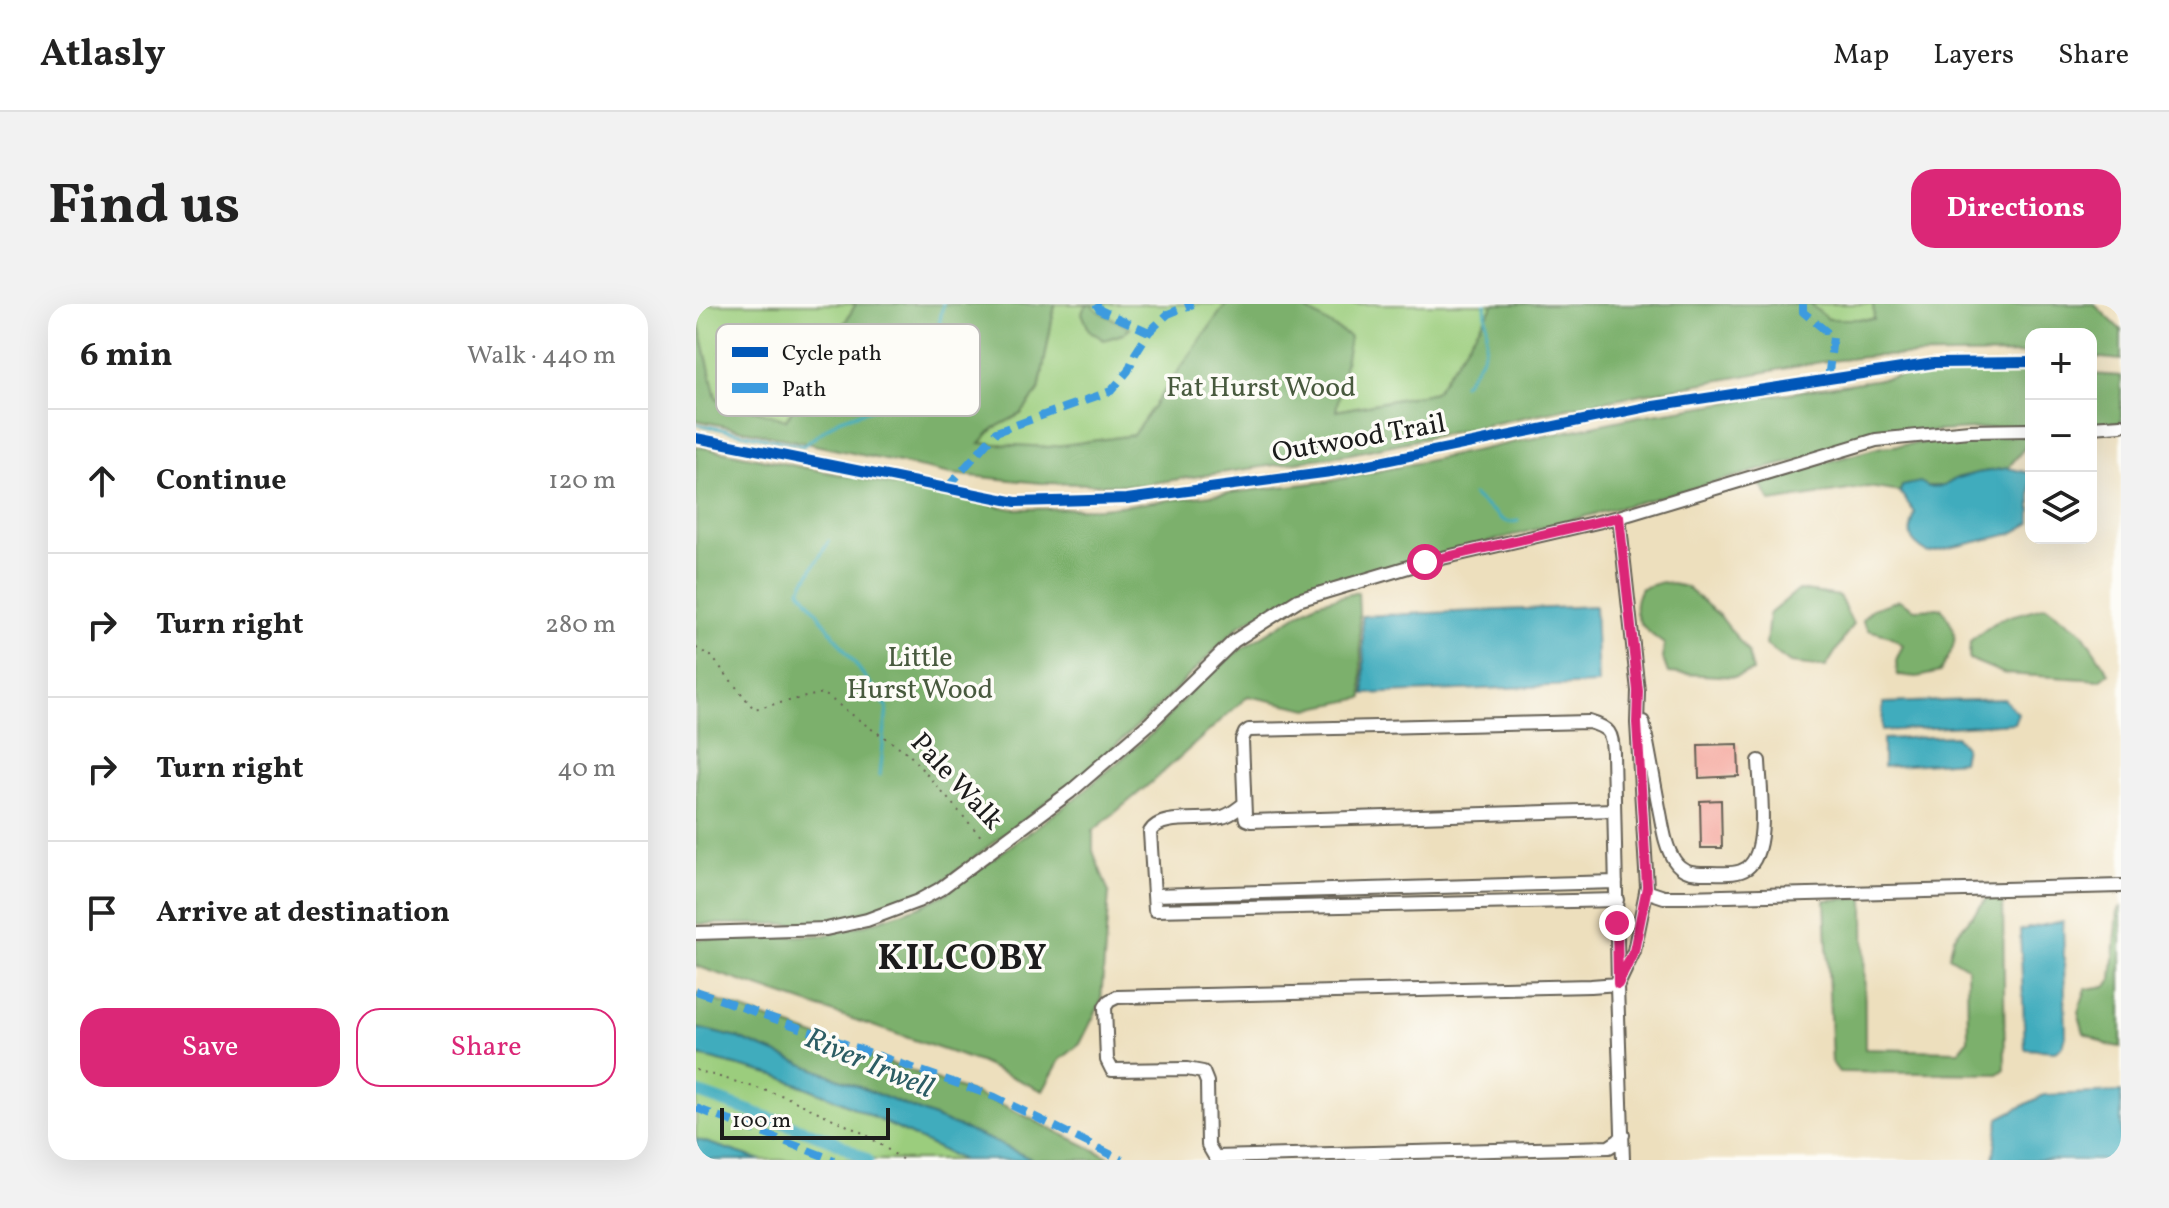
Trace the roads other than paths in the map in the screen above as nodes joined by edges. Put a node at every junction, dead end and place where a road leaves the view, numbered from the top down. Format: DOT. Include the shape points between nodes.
graph roads {
  1 [pos="2121,425"];
  2 [pos="2097,427"];
  3 [pos="2025,430"];
  4 [pos="1619,517"];
  5 [pos="1638,691"];
  6 [pos="1759,761"];
  7 [pos="1244,804"];
  8 [pos="1614,810"];
  9 [pos="1616,882"];
  10 [pos="2121,886"];
  11 [pos="1646,891"];
  12 [pos="1154,895"];
  13 [pos="1617,900"];
  14 [pos="701,933"];
  15 [pos="1618,984"];
  16 [pos="1623,1135"];
  17 [pos="1623,1160"];
  1 -- 2 [label="lane"];
  3 -- 4 [label="lane" via="1876,440"];
  4 -- 5 [label="lane"];
  4 -- 14 [label="lane" via="1425,562 1298,600 1234,641 1070,792 918,901 826,929"];
  5 -- 6 [label="lane" via="1665,837 1683,870 1737,873 1756,859 1761,837"];
  5 -- 11 [label="lane"];
  7 -- 8 [label="lane" via="1251,821"];
  7 -- 8 [label="lane" via="1242,740 1249,730 1589,722 1612,737"];
  7 -- 12 [label="lane" via="1219,818 1153,826"];
  8 -- 9 [label="lane"];
  9 -- 12 [label="lane"];
  9 -- 13 [label="lane"];
  10 -- 11 [label="lane" via="1685,897"];
  11 -- 15 [label="lane" via="1634,951"];
  12 -- 13 [label="lane" via="1155,910"];
  13 -- 15 [label="lane"];
  15 -- 16 [label="lane"];
  15 -- 16 [label="lane" via="1117,997 1105,1007 1112,1070 1203,1072 1208,1145 1215,1157 1609,1147"];
  16 -- 17 [label="lane"];
}
